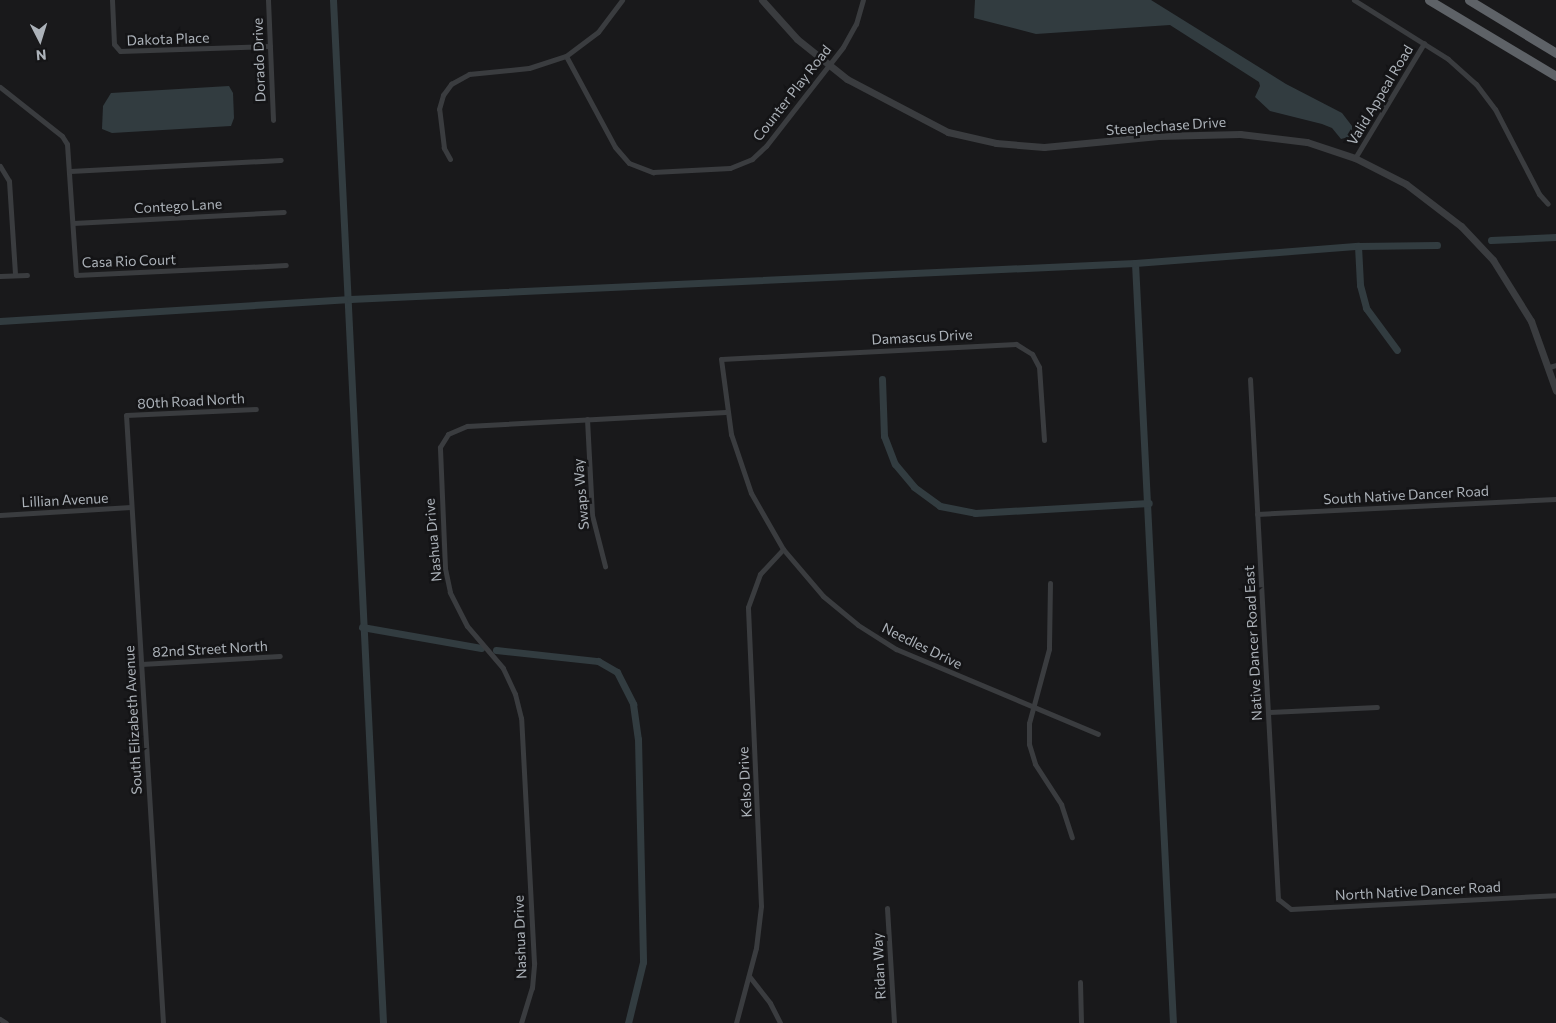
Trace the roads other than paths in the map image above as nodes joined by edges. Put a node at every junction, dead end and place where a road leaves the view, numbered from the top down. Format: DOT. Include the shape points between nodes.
graph roads {
  1 [pos="112,0"];
  2 [pos="268,0"];
  3 [pos="622,0"];
  4 [pos="762,0"];
  5 [pos="863,0"];
  6 [pos="1354,0"];
  7 [pos="1430,0"];
  8 [pos="1469,0"];
  9 [pos="1424,43"];
  10 [pos="270,46"];
  11 [pos="1556,54"];
  12 [pos="566,56"];
  13 [pos="829,65"];
  14 [pos="1556,76"];
  15 [pos="0,87"];
  16 [pos="273,120"];
  17 [pos="1355,158"];
  18 [pos="450,159"];
  19 [pos="281,160"];
  20 [pos="0,166"];
  21 [pos="70,170"];
  22 [pos="1548,204"];
  23 [pos="284,212"];
  24 [pos="73,223"];
  25 [pos="286,265"];
  26 [pos="15,275"];
  27 [pos="27,275"];
  28 [pos="0,276"];
  29 [pos="721,359"];
  30 [pos="1552,366"];
  31 [pos="1250,379"];
  32 [pos="1556,391"];
  33 [pos="256,409"];
  34 [pos="726,412"];
  35 [pos="126,415"];
  36 [pos="587,419"];
  37 [pos="1044,440"];
  38 [pos="1556,499"];
  39 [pos="131,507"];
  40 [pos="1257,514"];
  41 [pos="0,515"];
  42 [pos="783,549"];
  43 [pos="605,566"];
  44 [pos="1050,583"];
  45 [pos="280,656"];
  46 [pos="141,664"];
  47 [pos="1377,707"];
  48 [pos="1033,708"];
  49 [pos="1268,712"];
  50 [pos="1098,734"];
  51 [pos="1072,837"];
  52 [pos="1556,895"];
  53 [pos="1282,904"];
  54 [pos="888,908"];
  55 [pos="749,976"];
  56 [pos="1080,982"];
  57 [pos="0,1019"];
  58 [pos="6,1023"];
  59 [pos="162,1023"];
  60 [pos="520,1023"];
  61 [pos="736,1023"];
  62 [pos="780,1023"];
  63 [pos="894,1023"];
  64 [pos="1081,1023"];
  1 -- 10 [label="street, Dakota Place" via="114,44 120,51"];
  2 -- 10 [label="street, Dorado Drive"];
  3 -- 12 [label="street" via="598,32"];
  4 -- 13 [label="street, Steeplechase Drive" via="797,39"];
  5 -- 13 [label="street, Counter Play Road" via="851,33"];
  6 -- 9 [label="street"];
  7 -- 14 [label="highway"];
  8 -- 11 [label="highway"];
  9 -- 17 [label="street, Valid Appeal Road"];
  9 -- 22 [label="street" via="1463,70 1484,93 1502,119 1539,194"];
  10 -- 16 [label="street, Dorado Drive"];
  12 -- 13 [label="street, Counter Play Road" via="618,152 633,166 653,172 726,168 752,159 766,146"];
  12 -- 18 [label="street" via="538,66 469,74 451,84 443,95 440,109 444,148"];
  13 -- 17 [label="street, Steeplechase Drive" via="847,80 905,112 948,132 996,143 1068,147 1158,136 1220,133 1287,138"];
  15 -- 21 [label="street, Casa Rio Court" via="62,136 69,149"];
  17 -- 30 [label="street, Steeplechase Drive" via="1406,184 1461,226 1493,260 1532,321"];
  19 -- 21 [label="street"];
  20 -- 26 [label="street" via="9,180"];
  21 -- 24 [label="street, Casa Rio Court"];
  23 -- 24 [label="street, Contego Lane"];
  24 -- 25 [label="street, Casa Rio Court" via="76,275"];
  26 -- 27 [label="street"];
  26 -- 28 [label="street"];
  29 -- 34 [label="street, Needles Drive"];
  29 -- 37 [label="street, Damascus Drive" via="1016,344 1025,348 1038,362"];
  30 -- 32 [label="street, Steeplechase Drive"];
  31 -- 40 [label="street, Native Dancer Road East"];
  33 -- 35 [label="street, 80th Road North"];
  34 -- 36 [label="street, Nashua Drive"];
  34 -- 42 [label="street, Needles Drive" via="751,493"];
  35 -- 39 [label="street, South Elizabeth Avenue"];
  36 -- 43 [label="street, Swaps Way" via="592,515"];
  36 -- 60 [label="street, Nashua Drive" via="462,427 448,434 439,452 445,568 450,592 467,626 504,668 516,694 520,718 534,963 532,988"];
  38 -- 40 [label="street, South Native Dancer Road"];
  39 -- 41 [label="street, Lillian Avenue"];
  39 -- 46 [label="street, South Elizabeth Avenue"];
  40 -- 49 [label="street, Native Dancer Road East"];
  42 -- 48 [label="street, Needles Drive" via="823,596 877,638 916,659"];
  42 -- 55 [label="street, Kelso Drive" via="760,574 748,608 762,884 759,927"];
  44 -- 48 [label="street" via="1048,649"];
  45 -- 46 [label="street, 82nd Street North"];
  46 -- 59 [label="street, South Elizabeth Avenue"];
  47 -- 49 [label="street"];
  48 -- 50 [label="street, Needles Drive"];
  48 -- 51 [label="street" via="1028,733 1031,754 1061,804"];
  49 -- 53 [label="street, Native Dancer Road East" via="1278,894"];
  52 -- 53 [label="street, North Native Dancer Road" via="1291,909"];
  54 -- 63 [label="street, Ridan Way"];
  55 -- 61 [label="street, Kelso Drive"];
  55 -- 62 [label="street" via="770,1003"];
  56 -- 64 [label="street"];
  57 -- 58 [label="street"];
}
